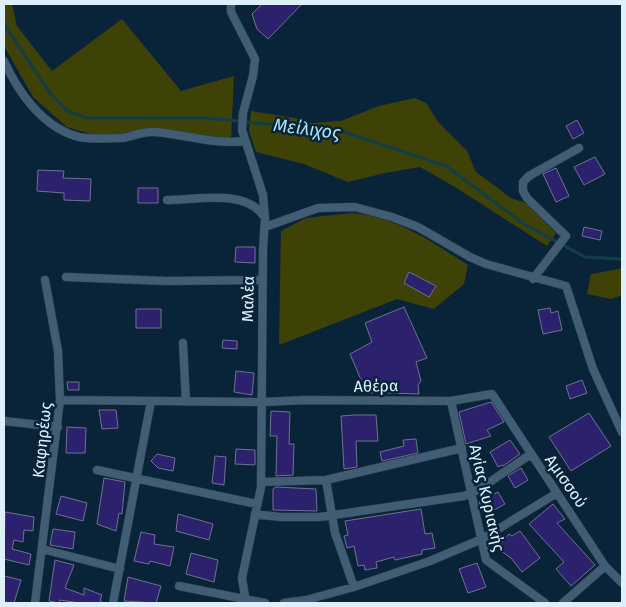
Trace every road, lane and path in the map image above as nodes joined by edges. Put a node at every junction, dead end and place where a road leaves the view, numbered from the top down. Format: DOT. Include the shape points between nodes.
graph roads {
  1 [pos="231,4"];
  2 [pos="4,61"];
  3 [pos="245,141"];
  4 [pos="579,148"];
  5 [pos="167,200"];
  6 [pos="265,222"];
  7 [pos="66,277"];
  8 [pos="533,279"];
  9 [pos="45,280"];
  10 [pos="262,280"];
  11 [pos="183,343"];
  12 [pos="489,394"];
  13 [pos="60,400"];
  14 [pos="151,401"];
  15 [pos="451,401"];
  16 [pos="186,402"];
  17 [pos="263,402"];
  18 [pos="4,421"];
  19 [pos="58,427"];
  20 [pos="622,432"];
  21 [pos="462,448"];
  22 [pos="531,454"];
  23 [pos="97,470"];
  24 [pos="136,478"];
  25 [pos="326,480"];
  26 [pos="261,482"];
  27 [pos="557,492"];
  28 [pos="472,493"];
  29 [pos="257,504"];
  30 [pos="255,514"];
  31 [pos="331,516"];
  32 [pos="482,539"];
  33 [pos="42,549"];
  34 [pos="604,566"];
  35 [pos="120,569"];
  36 [pos="622,583"];
  37 [pos="179,586"];
  38 [pos="354,587"];
  39 [pos="246,602"];
  40 [pos="35,603"];
  41 [pos="113,603"];
  42 [pos="265,603"];
  43 [pos="284,603"];
  44 [pos="546,603"];
  45 [pos="563,603"];
  1 -- 3 [label="street, Μαλέα" via="231,12 255,58 243,115"];
  2 -- 3 [label="street" via="30,103 56,127 72,135 122,138 153,132 218,141"];
  3 -- 6 [label="street, Μαλέα" via="261,184"];
  4 -- 8 [label="street" via="529,176 522,185 527,198 566,236"];
  5 -- 6 [label="street" via="239,200 255,206"];
  6 -- 8 [label="street" via="318,208 355,207 412,224 476,260"];
  6 -- 10 [label="street, Μαλέα"];
  7 -- 10 [label="street"];
  8 -- 20 [label="street" via="567,287 593,369"];
  9 -- 13 [label="street, Καφηρέως" via="58,345"];
  10 -- 17 [label="street, Μαλέα"];
  11 -- 16 [label="street"];
  12 -- 15 [label="street, Αθέρα"];
  12 -- 22 [label="street, Αμισσού" via="500,403"];
  13 -- 14 [label="street, Αθέρα"];
  13 -- 19 [label="street, Καφηρέως"];
  14 -- 16 [label="street, Αθέρα"];
  14 -- 24 [label="street"];
  15 -- 17 [label="street, Αθέρα"];
  15 -- 21 [label="street, Αγίας Κυριακής"];
  16 -- 17 [label="street, Αθέρα"];
  17 -- 26 [label="street, Μαλέα"];
  18 -- 19 [label="street"];
  19 -- 33 [label="street, Καφηρέως"];
  21 -- 25 [label="street"];
  21 -- 28 [label="street, Αγίας Κυριακής"];
  22 -- 27 [label="street, Αμισσού"];
  22 -- 28 [label="street"];
  23 -- 24 [label="street"];
  24 -- 29 [label="street"];
  24 -- 35 [label="street"];
  25 -- 26 [label="street"];
  25 -- 31 [label="street"];
  26 -- 29 [label="street, Μαλέα"];
  27 -- 32 [label="street"];
  27 -- 34 [label="street, Αμισσού"];
  28 -- 31 [label="street"];
  28 -- 32 [label="street, Αγίας Κυριακής"];
  29 -- 30 [label="street, Μαλέα"];
  30 -- 31 [label="street" via="294,518"];
  30 -- 39 [label="street, Μαλέα" via="242,578"];
  31 -- 38 [label="street"];
  32 -- 38 [label="street" via="411,569"];
  32 -- 44 [label="street, Αγίας Κυριακής" via="488,563"];
  33 -- 35 [label="street"];
  33 -- 40 [label="street, Καφηρέως"];
  34 -- 36 [label="street, Αμισσού"];
  34 -- 45 [label="street"];
  35 -- 41 [label="street"];
  37 -- 39 [label="street"];
  38 -- 43 [label="street"];
  39 -- 42 [label="street"];
}
